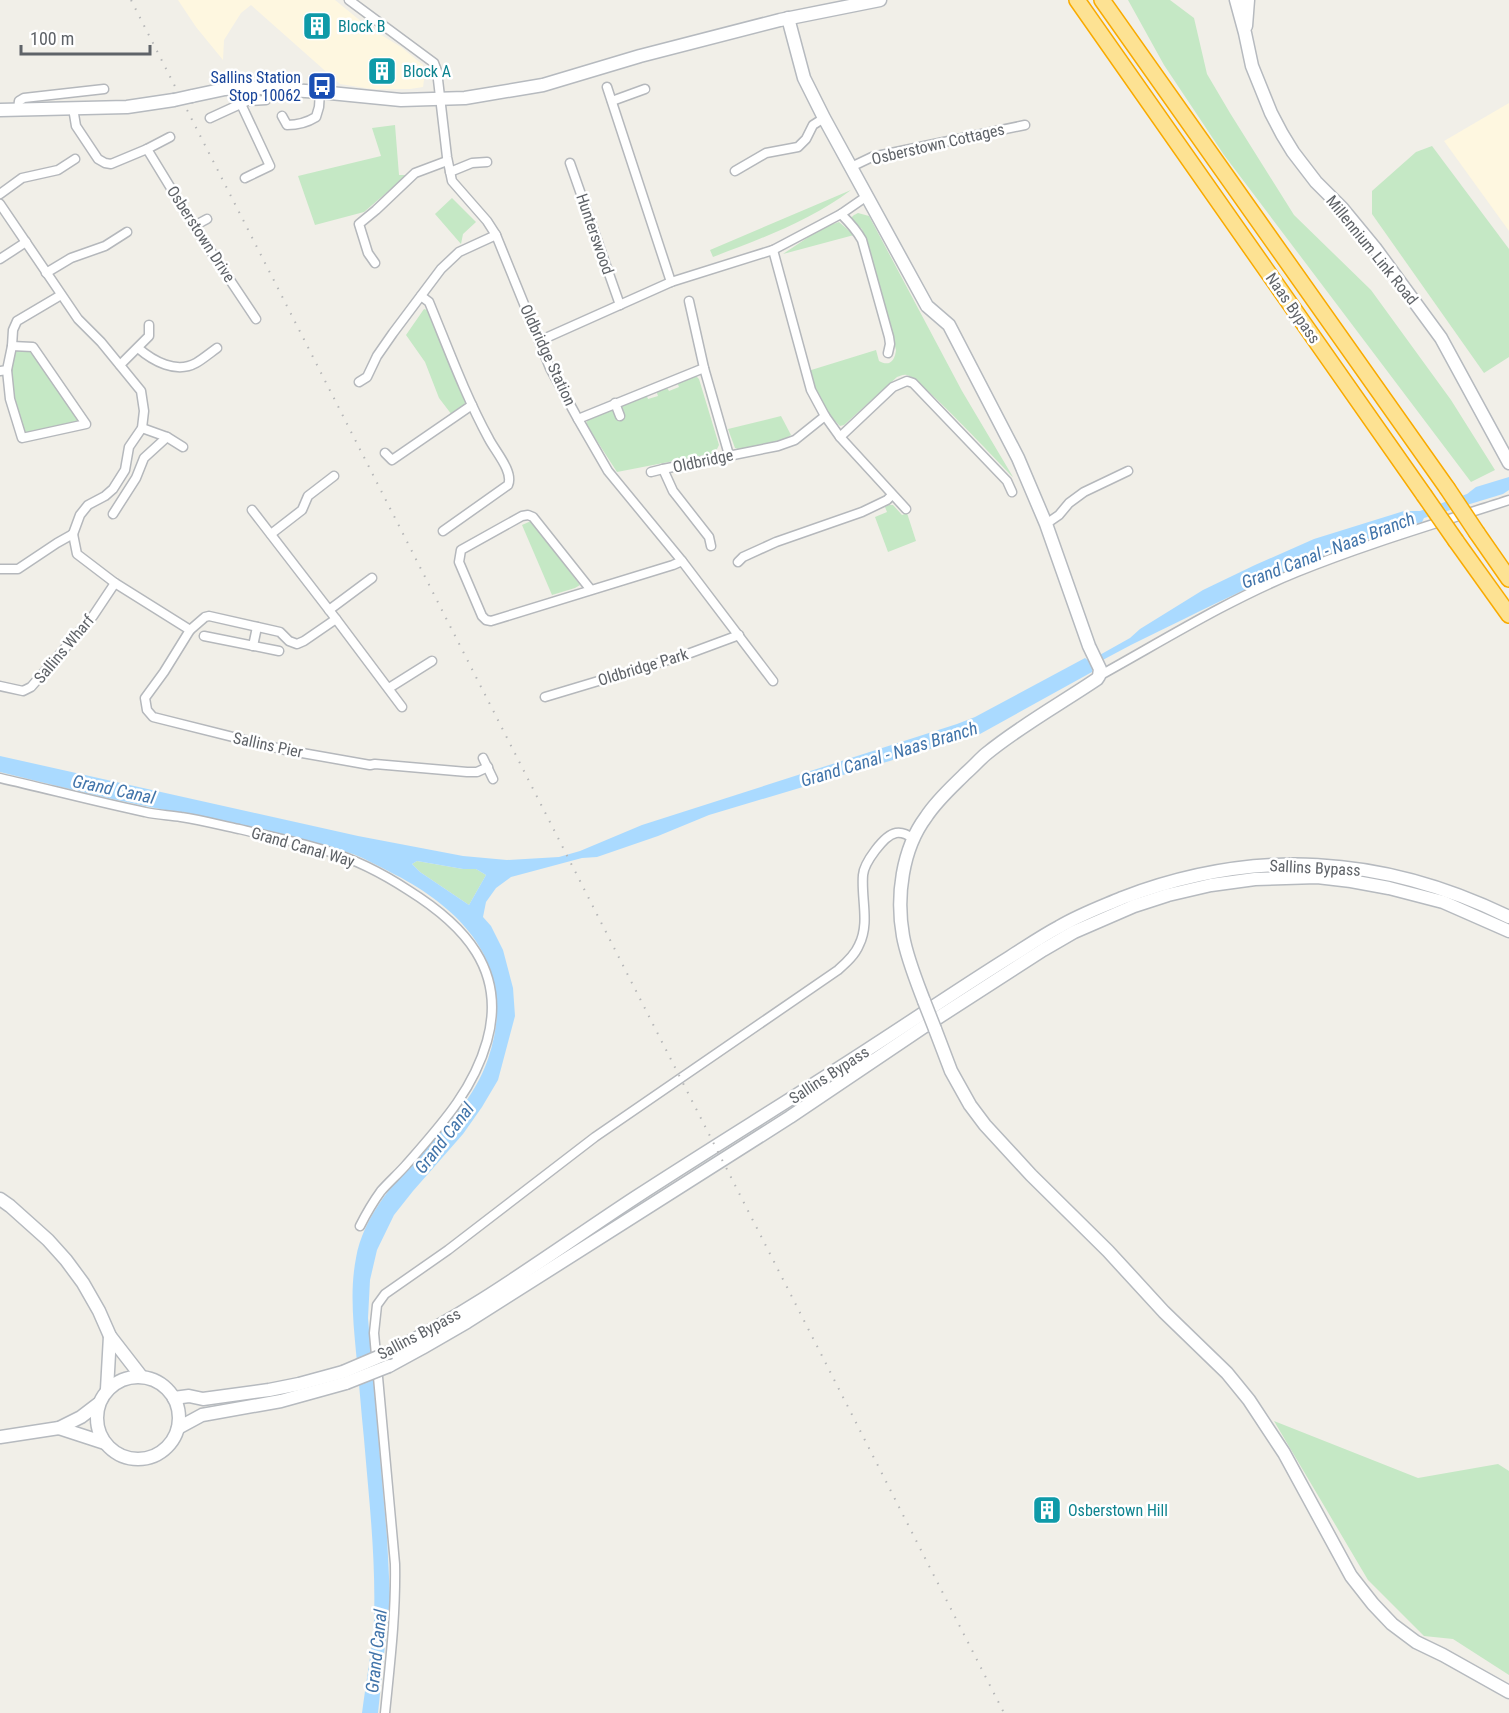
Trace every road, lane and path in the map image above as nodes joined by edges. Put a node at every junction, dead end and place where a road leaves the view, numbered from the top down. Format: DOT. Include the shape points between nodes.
graph roads {
  1 [pos="349,0"];
  2 [pos="880,0"];
  3 [pos="1077,0"];
  4 [pos="1102,0"];
  5 [pos="1236,0"];
  6 [pos="1248,0"];
  7 [pos="788,18"];
  8 [pos="1245,33"];
  9 [pos="607,87"];
  10 [pos="266,88"];
  11 [pos="104,89"];
  12 [pos="645,89"];
  13 [pos="320,92"];
  14 [pos="441,99"];
  15 [pos="612,101"];
  16 [pos="241,104"];
  17 [pos="73,108"];
  18 [pos="18,109"];
  19 [pos="0,110"];
  20 [pos="282,116"];
  21 [pos="210,118"];
  22 [pos="824,118"];
  23 [pos="1025,125"];
  24 [pos="170,137"];
  25 [pos="147,150"];
  26 [pos="75,159"];
  27 [pos="447,161"];
  28 [pos="487,162"];
  29 [pos="570,163"];
  30 [pos="851,166"];
  31 [pos="735,171"];
  32 [pos="450,172"];
  33 [pos="245,178"];
  34 [pos="0,194"];
  35 [pos="867,195"];
  36 [pos="0,204"];
  37 [pos="841,214"];
  38 [pos="207,219"];
  39 [pos="194,226"];
  40 [pos="127,232"];
  41 [pos="496,236"];
  42 [pos="26,242"];
  43 [pos="773,250"];
  44 [pos="0,259"];
  45 [pos="375,264"];
  46 [pos="46,273"];
  47 [pos="671,282"];
  48 [pos="61,295"];
  49 [pos="421,297"];
  50 [pos="689,301"];
  51 [pos="620,305"];
  52 [pos="256,319"];
  53 [pos="149,325"];
  54 [pos="539,341"];
  55 [pos="12,346"];
  56 [pos="138,348"];
  57 [pos="216,348"];
  58 [pos="888,353"];
  59 [pos="120,365"];
  60 [pos="704,368"];
  61 [pos="4,371"];
  62 [pos="360,382"];
  63 [pos="615,403"];
  64 [pos="472,405"];
  65 [pos="620,416"];
  66 [pos="825,416"];
  67 [pos="578,419"];
  68 [pos="142,428"];
  69 [pos="167,437"];
  70 [pos="840,437"];
  71 [pos="183,447"];
  72 [pos="385,453"];
  73 [pos="729,455"];
  74 [pos="1509,463"];
  75 [pos="663,469"];
  76 [pos="1128,471"];
  77 [pos="651,472"];
  78 [pos="334,476"];
  79 [pos="1012,492"];
  80 [pos="892,495"];
  81 [pos="1509,500"];
  82 [pos="906,509"];
  83 [pos="252,510"];
  84 [pos="113,514"];
  85 [pos="1046,524"];
  86 [pos="443,531"];
  87 [pos="73,534"];
  88 [pos="271,534"];
  89 [pos="711,546"];
  90 [pos="682,561"];
  91 [pos="738,562"];
  92 [pos="0,569"];
  93 [pos="372,578"];
  94 [pos="1509,579"];
  95 [pos="115,583"];
  96 [pos="591,590"];
  97 [pos="329,610"];
  98 [pos="1509,615"];
  99 [pos="336,619"];
  100 [pos="257,627"];
  101 [pos="190,630"];
  102 [pos="739,635"];
  103 [pos="204,636"];
  104 [pos="253,646"];
  105 [pos="279,651"];
  106 [pos="432,661"];
  107 [pos="1100,672"];
  108 [pos="773,681"];
  109 [pos="0,686"];
  110 [pos="389,688"];
  111 [pos="546,697"];
  112 [pos="402,707"];
  113 [pos="0,778"];
  114 [pos="493,779"];
  115 [pos="914,839"];
  116 [pos="1509,917"];
  117 [pos="1509,931"];
  118 [pos="0,1199"];
  119 [pos="360,1226"];
  120 [pos="110,1336"];
  121 [pos="141,1376"];
  122 [pos="344,1377"];
  123 [pos="107,1389"];
  124 [pos="174,1398"];
  125 [pos="98,1404"];
  126 [pos="59,1428"];
  127 [pos="178,1428"];
  128 [pos="0,1437"];
  129 [pos="105,1443"];
  130 [pos="1509,1692"];
  131 [pos="385,1713"];
  1 -- 14 [label="street, Oldbridge Station" via="434,63"];
  2 -- 7 [label="main road"];
  3 -- 98 [label="highway, Naas Bypass, bridge"];
  4 -- 94 [label="highway, Naas Bypass, bridge"];
  5 -- 8 [label="main road, Millennium Link Road"];
  6 -- 8 [label="main road, Millennium Link Road"];
  7 -- 14 [label="main road" via="543,85"];
  7 -- 22 [label="main road" via="804,78"];
  8 -- 74 [label="main road, Millennium Link Road" via="1252,66 1270,112 1293,152 1375,248 1442,338"];
  9 -- 15 [label="street"];
  10 -- 13 [label="main road"];
  10 -- 16 [label="street" via="266,100"];
  10 -- 17 [label="main road, bridge" via="235,88 127,107"];
  11 -- 18 [label="street" via="24,98"];
  12 -- 15 [label="street"];
  13 -- 14 [label="main road" via="401,100"];
  13 -- 20 [label="street" via="316,117 287,125"];
  14 -- 27 [label="street, Oldbridge Station"];
  15 -- 47 [label="street"];
  16 -- 21 [label="street"];
  16 -- 33 [label="street" via="270,165"];
  17 -- 18 [label="main road"];
  17 -- 25 [label="street" via="76,126 98,159 105,163"];
  18 -- 19 [label="main road"];
  22 -- 30 [label="main road"];
  22 -- 31 [label="street" via="813,125 798,147 766,153"];
  23 -- 30 [label="street, Osberstown Cottages" via="872,157"];
  24 -- 25 [label="street"];
  25 -- 39 [label="street, Osberstown Drive"];
  26 -- 34 [label="street" via="58,170 22,178"];
  27 -- 32 [label="street, Oldbridge Station"];
  27 -- 45 [label="street" via="415,172 359,224"];
  28 -- 32 [label="street"];
  29 -- 51 [label="street, Hunterswood"];
  30 -- 35 [label="main road"];
  32 -- 41 [label="street, Oldbridge Station" via="452,181"];
  35 -- 37 [label="street"];
  35 -- 85 [label="main road" via="927,306 949,325 1018,458"];
  36 -- 42 [label="street"];
  37 -- 43 [label="street"];
  37 -- 58 [label="street" via="862,240 889,337"];
  38 -- 39 [label="street"];
  39 -- 52 [label="street, Osberstown Drive"];
  40 -- 46 [label="street"];
  41 -- 49 [label="street" via="459,252"];
  41 -- 54 [label="street, Oldbridge Station"];
  42 -- 44 [label="street"];
  42 -- 46 [label="street"];
  43 -- 47 [label="street"];
  43 -- 66 [label="street" via="811,390"];
  46 -- 48 [label="street"];
  47 -- 51 [label="street"];
  48 -- 55 [label="street" via="16,321"];
  48 -- 59 [label="street"];
  49 -- 62 [label="street" via="377,356 367,378"];
  49 -- 64 [label="street" via="429,302"];
  50 -- 60 [label="street"];
  51 -- 54 [label="street"];
  53 -- 56 [label="street" via="149,336"];
  54 -- 67 [label="street, Oldbridge Station"];
  55 -- 61 [label="street"];
  55 -- 61 [label="street" via="33,347 86,424 22,438"];
  56 -- 57 [label="street" via="151,360 174,366 196,363"];
  56 -- 59 [label="street"];
  59 -- 68 [label="street" via="141,391"];
  60 -- 63 [label="street"];
  60 -- 73 [label="street"];
  63 -- 65 [label="street"];
  63 -- 67 [label="street"];
  64 -- 72 [label="street" via="392,460"];
  64 -- 86 [label="street" via="510,481"];
  66 -- 70 [label="street"];
  66 -- 73 [label="street, Oldbridge" via="795,440"];
  67 -- 90 [label="street, Oldbridge Station" via="608,471"];
  68 -- 69 [label="street"];
  68 -- 87 [label="street" via="129,447 126,470 113,489 88,505"];
  69 -- 71 [label="street"];
  69 -- 84 [label="street" via="144,458"];
  70 -- 79 [label="street" via="893,387 907,381 1007,481"];
  70 -- 80 [label="street"];
  73 -- 75 [label="street, Oldbridge"];
  75 -- 77 [label="street"];
  75 -- 89 [label="street, Oldbridge" via="673,491 709,537"];
  76 -- 85 [label="street" via="1084,492"];
  78 -- 88 [label="street" via="308,496 302,510"];
  80 -- 82 [label="street"];
  80 -- 91 [label="street" via="862,512 776,542"];
  81 -- 107 [label="street" via="1296,573"];
  83 -- 88 [label="street"];
  85 -- 107 [label="main road"];
  87 -- 92 [label="street" via="18,569"];
  87 -- 95 [label="street" via="77,554"];
  88 -- 97 [label="street"];
  90 -- 96 [label="street"];
  90 -- 102 [label="street"];
  93 -- 97 [label="street"];
  95 -- 101 [label="street"];
  95 -- 109 [label="street, Sallins Wharf" via="93,616 31,687 23,692"];
  96 -- 96 [label="street" via="528,516 461,550 459,562 486,620"];
  97 -- 99 [label="street"];
  99 -- 100 [label="street" via="297,644 280,632"];
  99 -- 110 [label="street"];
  100 -- 101 [label="street" via="207,616"];
  100 -- 104 [label="street"];
  101 -- 114 [label="street, Sallins Pier" via="145,698 153,717 285,750 370,765 477,772 485,763"];
  102 -- 108 [label="street"];
  102 -- 111 [label="street, Oldbridge Park"];
  103 -- 104 [label="street"];
  104 -- 105 [label="street"];
  106 -- 110 [label="street"];
  107 -- 115 [label="main road" via="986,755 942,796 924,818"];
  110 -- 112 [label="street"];
  113 -- 119 [label="street, Grand Canal Way" via="328,851 380,872 428,902 469,941 482,959 492,1002 481,1060 456,1106 381,1192"];
  115 -- 130 [label="main road, bridge" via="900,895 902,934 934,1029 970,1105 1031,1175 1249,1400 1284,1453 1351,1576 1373,1604 1416,1642"];
  115 -- 131 [label="street" via="894,833 870,858 863,873 862,936 850,959 838,970 596,1137 385,1294 377,1305 374,1333 395,1564 395,1615"];
  116 -- 122 [label="main road, Sallins Bypass, bridge" via="1419,881 1372,871 1294,863 1236,868 1176,881 1092,910 956,991 459,1313"];
  117 -- 122 [label="main road, Sallins Bypass, bridge" via="1443,902 1389,888 1317,878 1255,879 1211,885 1106,917 1042,950 790,1117 476,1316 389,1366"];
  118 -- 120 [label="main road" via="66,1260 83,1283"];
  120 -- 121 [label="main road"];
  120 -- 123 [label="main road"];
  121 -- 123 [label="main road" via="117,1381"];
  121 -- 124 [label="main road" via="163,1384"];
  122 -- 124 [label="main road, Sallins Bypass" via="203,1399"];
  122 -- 127 [label="main road, Sallins Bypass" via="281,1401 202,1415"];
  123 -- 125 [label="main road"];
  124 -- 127 [label="main road"];
  125 -- 126 [label="main road"];
  125 -- 129 [label="main road" via="97,1428"];
  126 -- 128 [label="main road"];
  126 -- 129 [label="main road"];
  127 -- 129 [label="main road" via="165,1449 144,1459 120,1456"];
}
